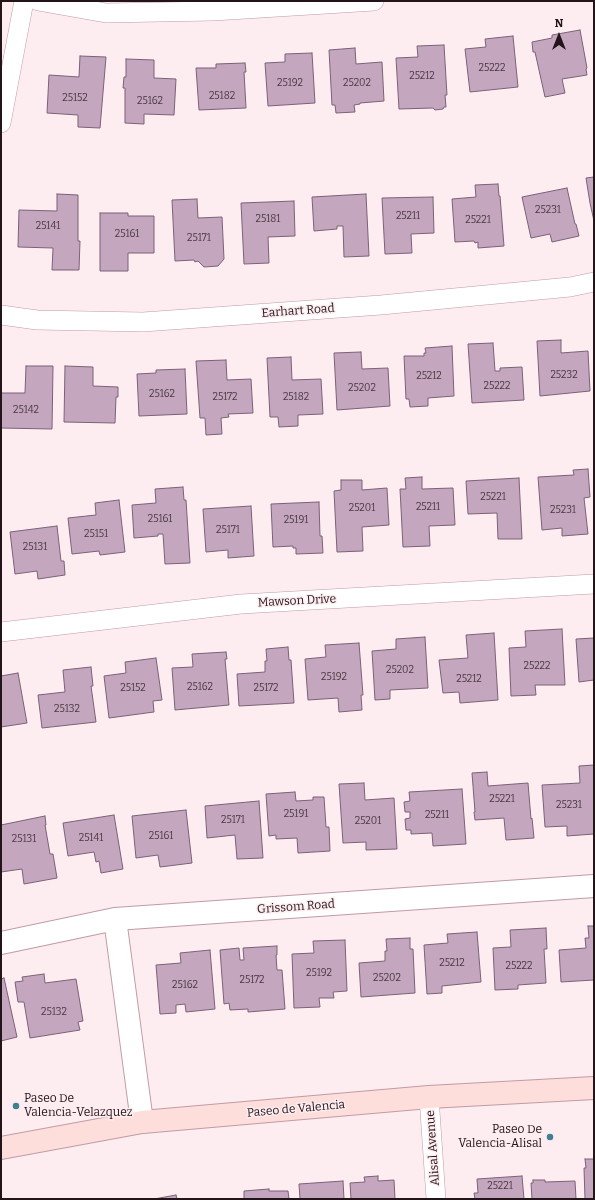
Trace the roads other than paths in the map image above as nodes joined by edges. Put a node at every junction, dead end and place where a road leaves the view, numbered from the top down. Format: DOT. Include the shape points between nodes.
graph roads {
  1 [pos="24,1"];
  2 [pos="38,1"];
  3 [pos="374,1"];
  4 [pos="1,123"];
  5 [pos="594,282"];
  6 [pos="1,315"];
  7 [pos="594,584"];
  8 [pos="1,632"];
  9 [pos="594,886"];
  10 [pos="115,919"];
  11 [pos="1,943"];
  12 [pos="594,1088"];
  13 [pos="429,1097"];
  14 [pos="142,1122"];
  15 [pos="1,1148"];
  16 [pos="436,1199"];
  1 -- 4 [label="street"];
  2 -- 3 [label="street" via="106,12 213,11"];
  5 -- 6 [label="street, Earhart Road" via="570,287 381,305 143,322 37,320"];
  7 -- 8 [label="street, Mawson Drive" via="240,604"];
  9 -- 10 [label="street, Grissom Road"];
  10 -- 11 [label="street, Grissom Road"];
  10 -- 14 [label="street"];
  12 -- 13 [label="main road, Paseo de Valencia"];
  13 -- 14 [label="main road, Paseo de Valencia"];
  13 -- 16 [label="street, Alisal Avenue"];
  14 -- 15 [label="main road, Paseo de Valencia"];
}
